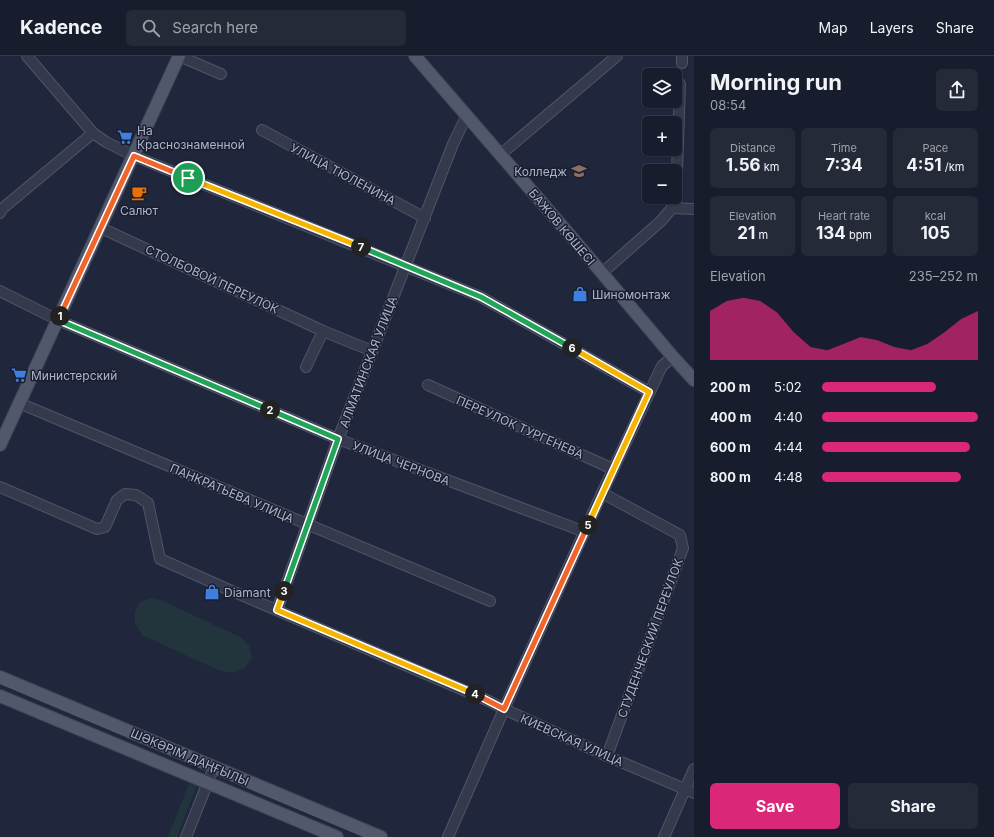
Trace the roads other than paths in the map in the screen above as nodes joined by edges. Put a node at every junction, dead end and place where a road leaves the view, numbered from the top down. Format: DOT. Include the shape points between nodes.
graph roads {
  1 [pos="27,56"];
  2 [pos="179,56"];
  3 [pos="415,56"];
  4 [pos="617,56"];
  5 [pos="220,74"];
  6 [pos="679,108"];
  7 [pos="466,117"];
  8 [pos="262,130"];
  9 [pos="93,133"];
  10 [pos="500,155"];
  11 [pos="134,156"];
  12 [pos="672,208"];
  13 [pos="694,209"];
  14 [pos="0,213"];
  15 [pos="425,218"];
  16 [pos="101,228"];
  17 [pos="406,265"];
  18 [pos="602,273"];
  19 [pos="0,291"];
  20 [pos="58,320"];
  21 [pos="323,331"];
  22 [pos="372,351"];
  23 [pos="673,357"];
  24 [pos="306,367"];
  25 [pos="694,380"];
  26 [pos="428,385"];
  27 [pos="649,392"];
  28 [pos="19,403"];
  29 [pos="338,439"];
  30 [pos="0,445"];
  31 [pos="613,469"];
  32 [pos="0,487"];
  33 [pos="602,494"];
  34 [pos="308,525"];
  35 [pos="585,532"];
  36 [pos="490,601"];
  37 [pos="277,610"];
  38 [pos="0,677"];
  39 [pos="0,696"];
  40 [pos="504,709"];
  41 [pos="607,756"];
  42 [pos="214,767"];
  43 [pos="694,769"];
  44 [pos="207,783"];
  45 [pos="684,789"];
  46 [pos="694,793"];
  47 [pos="186,837"];
  48 [pos="336,837"];
  49 [pos="381,837"];
  50 [pos="448,837"];
  51 [pos="664,837"];
  1 -- 9 [label="street"];
  2 -- 5 [label="street"];
  2 -- 11 [label="main road"];
  3 -- 7 [label="main road, БАЖОВ КӨШЕСІ"];
  4 -- 10 [label="street"];
  6 -- 12 [label="street" via="676,202"];
  7 -- 10 [label="main road, БАЖОВ КӨШЕСІ"];
  7 -- 15 [label="street, АЛМАТИНСКАЯ УЛИЦА"];
  8 -- 15 [label="street, УЛИЦА ТЮЛЕНИНА"];
  9 -- 11 [label="street"];
  9 -- 14 [label="street"];
  10 -- 18 [label="main road, БАЖОВ КӨШЕСІ"];
  11 -- 16 [label="main road"];
  11 -- 17 [label="street"];
  12 -- 13 [label="street"];
  12 -- 18 [label="street" via="661,221"];
  15 -- 17 [label="street, АЛМАТИНСКАЯ УЛИЦА"];
  16 -- 20 [label="main road"];
  16 -- 21 [label="street, СТОЛБОВОЙ ПЕРЕУЛОК"];
  17 -- 22 [label="street, АЛМАТИНСКАЯ УЛИЦА"];
  17 -- 27 [label="street" via="481,297"];
  18 -- 23 [label="main road, БАЖОВ КӨШЕСІ"];
  19 -- 20 [label="street, УЛИЦА ЧЕРНОВА"];
  20 -- 28 [label="main road"];
  20 -- 29 [label="street, УЛИЦА ЧЕРНОВА"];
  21 -- 22 [label="street, СТОЛБОВОЙ ПЕРЕУЛОК"];
  21 -- 24 [label="street"];
  22 -- 29 [label="street, АЛМАТИНСКАЯ УЛИЦА"];
  23 -- 25 [label="main road, БАЖОВ КӨШЕСІ"];
  23 -- 27 [label="street" via="662,366"];
  26 -- 31 [label="street, ПЕРЕУЛОК ТУРГЕНЕВА"];
  27 -- 31 [label="street"];
  28 -- 30 [label="main road"];
  28 -- 34 [label="street, ПАНКРАТЬЕВА УЛИЦА"];
  29 -- 34 [label="street, АЛМАТИНСКАЯ УЛИЦА"];
  29 -- 35 [label="street, УЛИЦА ЧЕРНОВА"];
  31 -- 33 [label="street"];
  32 -- 37 [label="street, КИЕВСКАЯ УЛИЦА" via="96,529 105,527 117,500 125,494 136,495 148,503 160,559"];
  33 -- 35 [label="street"];
  33 -- 41 [label="street, СТУДЕНЧЕСКИЙ ПЕРЕУЛОК" via="680,535 683,548"];
  34 -- 36 [label="street, ПАНКРАТЬЕВА УЛИЦА"];
  34 -- 37 [label="street, АЛМАТИНСКАЯ УЛИЦА"];
  35 -- 40 [label="street"];
  37 -- 40 [label="street, КИЕВСКАЯ УЛИЦА"];
  38 -- 42 [label="main road, ШӘКӘРІМ ДАҢҒЫЛЫ"];
  39 -- 44 [label="main road, ШӘКӘРІМ ДАҢҒЫЛЫ"];
  40 -- 41 [label="street, КИЕВСКАЯ УЛИЦА"];
  40 -- 50 [label="street"];
  41 -- 45 [label="street, КИЕВСКАЯ УЛИЦА"];
  42 -- 44 [label="street"];
  42 -- 49 [label="main road, ШӘКӘРІМ ДАҢҒЫЛЫ"];
  43 -- 45 [label="street"];
  44 -- 47 [label="street"];
  44 -- 48 [label="main road, ШӘКӘРІМ ДАҢҒЫЛЫ"];
  45 -- 46 [label="street, КИЕВСКАЯ УЛИЦА"];
  45 -- 51 [label="street"];
}
